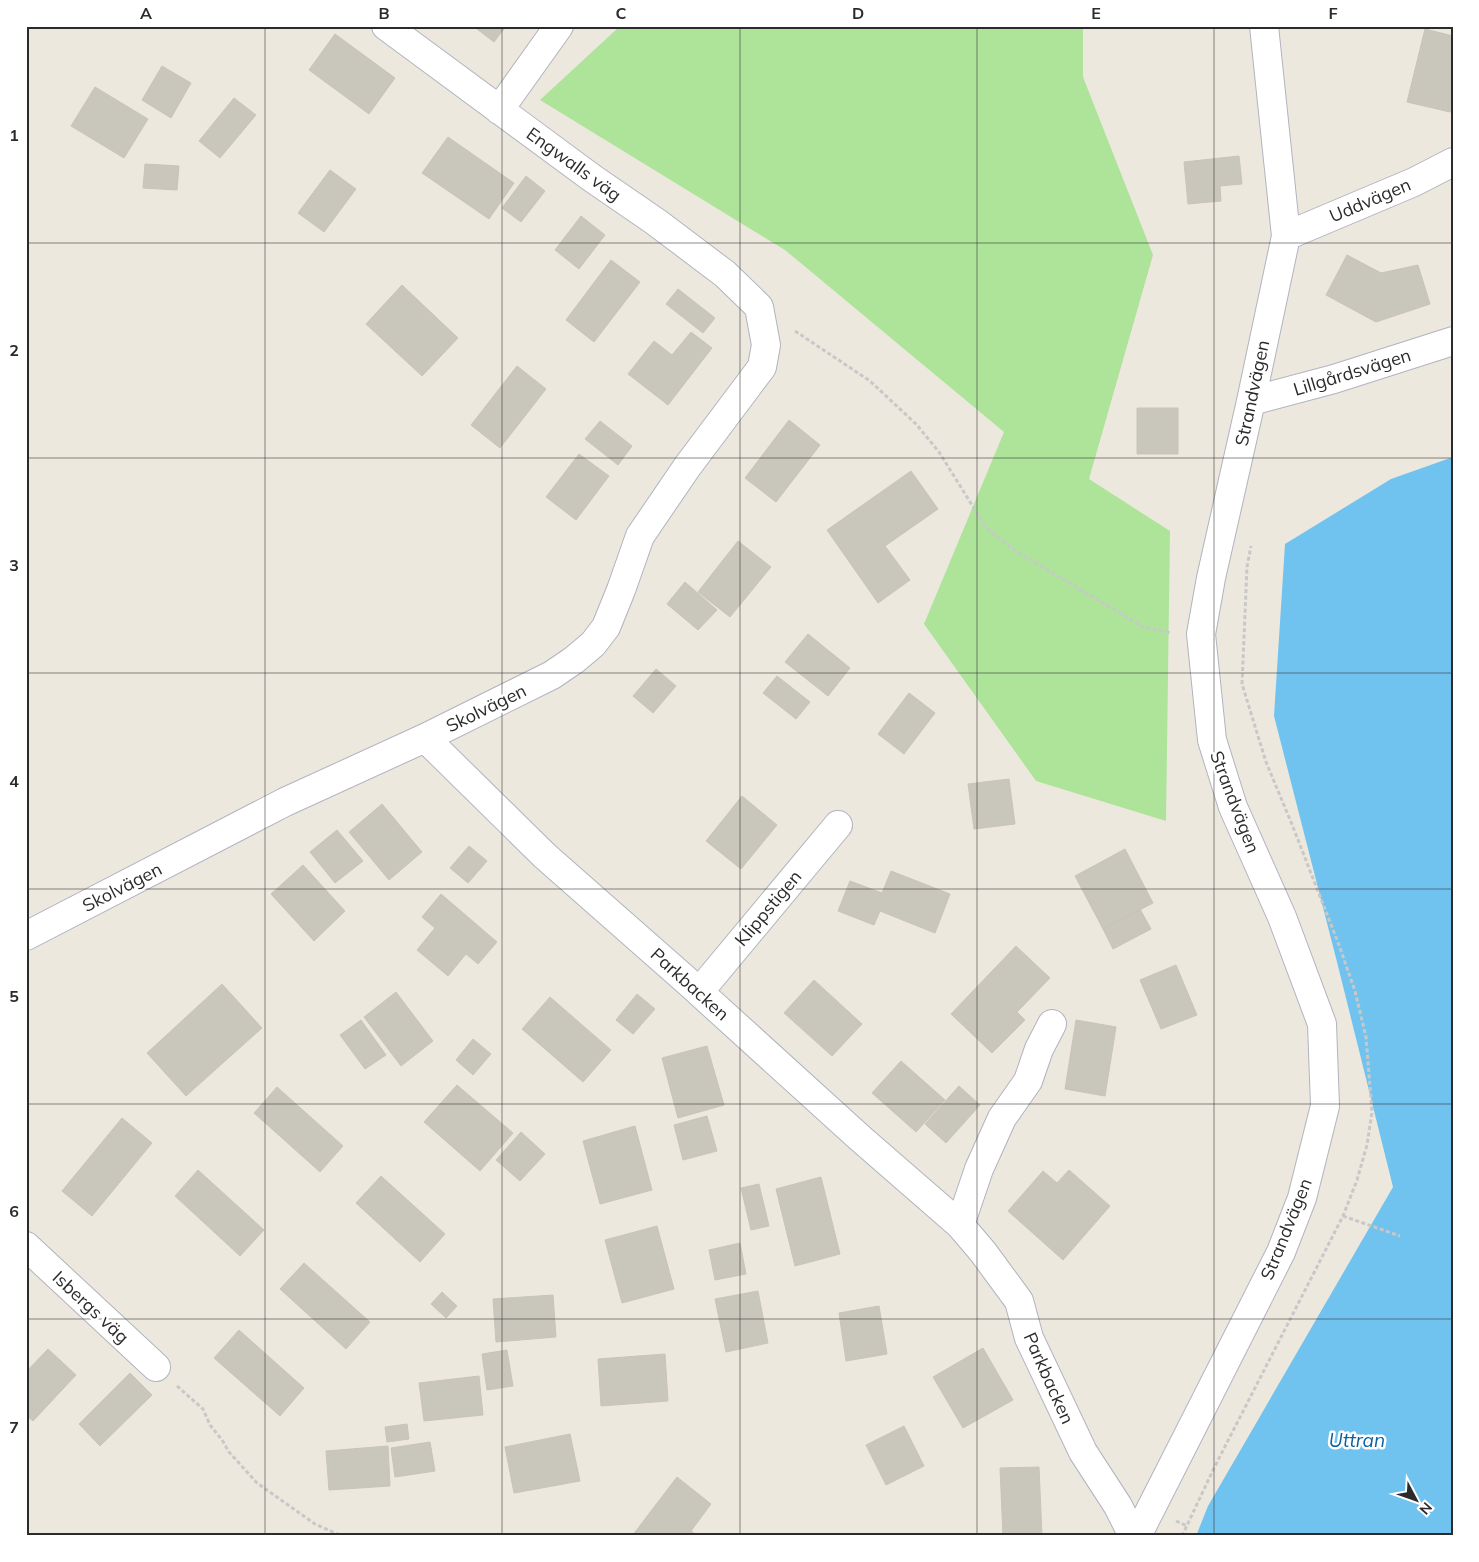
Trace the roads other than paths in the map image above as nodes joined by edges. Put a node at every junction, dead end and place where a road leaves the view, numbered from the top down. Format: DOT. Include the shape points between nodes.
graph roads {
  1 [pos="386,26"];
  2 [pos="559,26"];
  3 [pos="1264,26"];
  4 [pos="499,110"];
  5 [pos="1453,162"];
  6 [pos="1286,236"];
  7 [pos="759,307"];
  8 [pos="1453,341"];
  9 [pos="1251,401"];
  10 [pos="425,738"];
  11 [pos="838,825"];
  12 [pos="26,936"];
  13 [pos="699,992"];
  14 [pos="1052,1024"];
  15 [pos="960,1225"];
  16 [pos="26,1246"];
  17 [pos="156,1367"];
  18 [pos="1135,1536"];
  1 -- 4 [label="street, Engwalls väg"];
  2 -- 4 [label="street"];
  3 -- 6 [label="street, Strandvägen"];
  4 -- 7 [label="street, Engwalls väg" via="725,274"];
  5 -- 6 [label="street, Uddvägen"];
  6 -- 9 [label="street, Strandvägen"];
  7 -- 10 [label="street, Skolvägen" via="766,344 762,367 687,466 640,536 610,618 593,644 552,675"];
  8 -- 9 [label="street, Lillgårdsvägen" via="1334,379"];
  9 -- 18 [label="street, Strandvägen" via="1200,634 1212,740 1233,807 1282,916 1322,1024 1325,1106 1302,1198 1281,1252"];
  10 -- 12 [label="street, Skolvägen" via="285,802"];
  10 -- 13 [label="street, Parkbacken" via="545,856"];
  11 -- 13 [label="street, Klippstigen"];
  13 -- 15 [label="street, Parkbacken"];
  14 -- 15 [label="street" via="1028,1081 1002,1118 978,1169"];
  15 -- 18 [label="street, Parkbacken" via="1019,1300 1029,1338 1083,1452"];
  16 -- 17 [label="street, Isbergs väg"];
}
